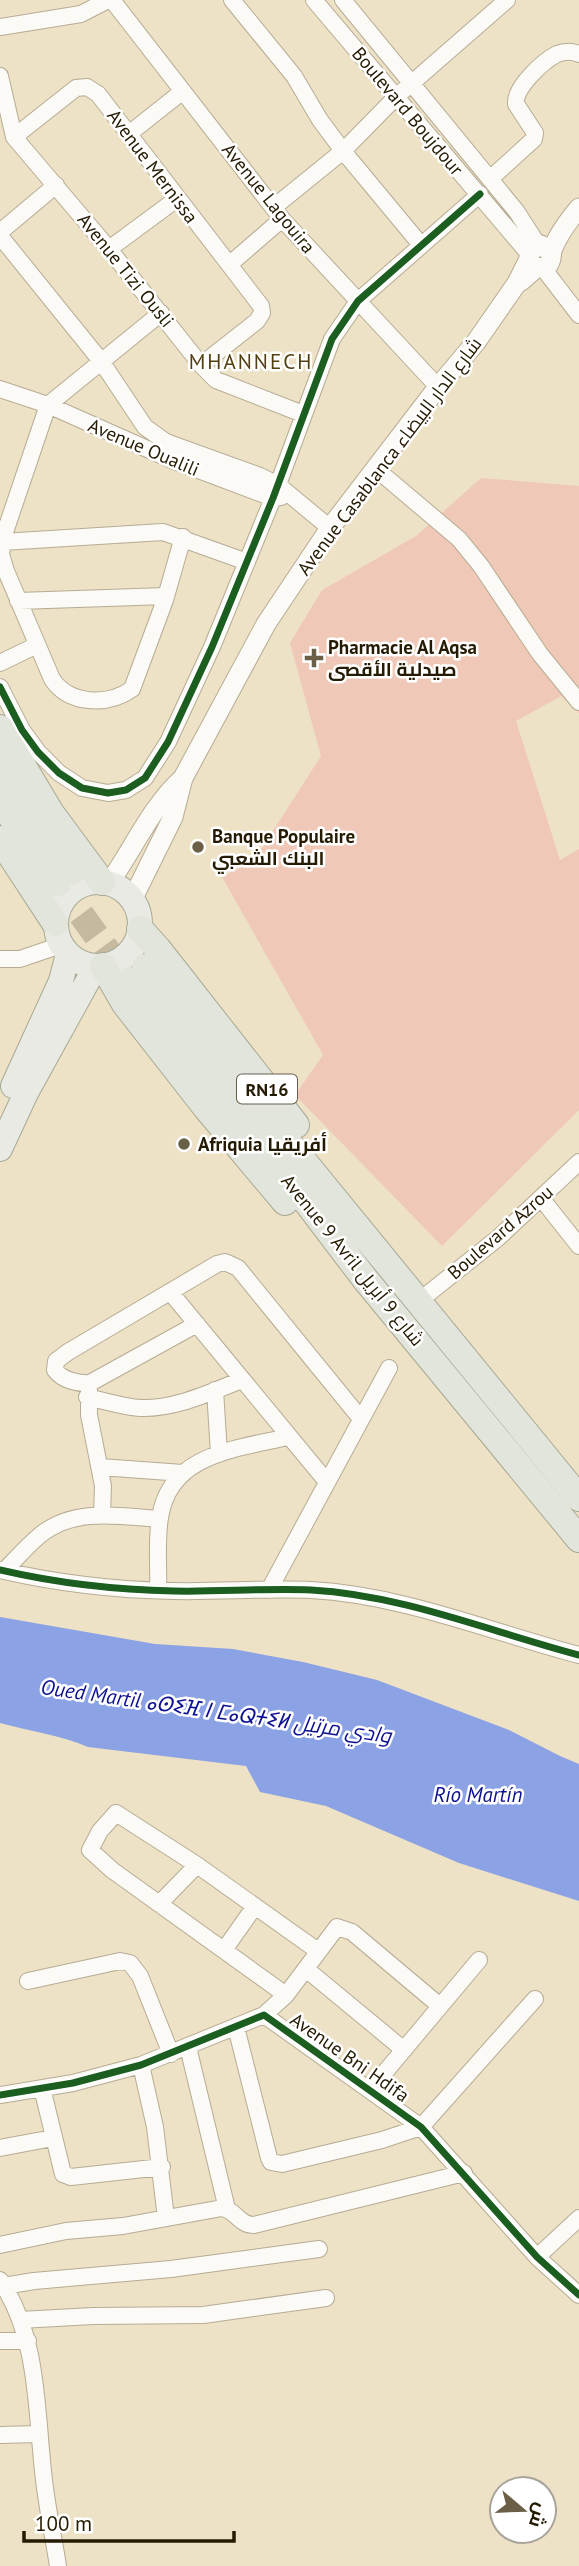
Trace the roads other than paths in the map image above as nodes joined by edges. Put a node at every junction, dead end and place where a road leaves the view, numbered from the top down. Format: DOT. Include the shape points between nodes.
graph roads {
  1 [pos="110,0"];
  2 [pos="232,0"];
  3 [pos="343,0"];
  4 [pos="507,0"];
  5 [pos="316,1"];
  6 [pos="0,27"];
  7 [pos="579,54"];
  8 [pos="0,76"];
  9 [pos="412,83"];
  10 [pos="184,91"];
  11 [pos="397,96"];
  12 [pos="130,133"];
  13 [pos="14,137"];
  14 [pos="343,151"];
  15 [pos="490,179"];
  16 [pos="57,186"];
  17 [pos="480,194"];
  18 [pos="178,198"];
  19 [pos="278,213"];
  20 [pos="573,215"];
  21 [pos="0,234"];
  22 [pos="421,245"];
  23 [pos="109,249"];
  24 [pos="540,256"];
  25 [pos="229,264"];
  26 [pos="579,296"];
  27 [pos="358,301"];
  28 [pos="161,313"];
  29 [pos="579,313"];
  30 [pos="101,361"];
  31 [pos="201,365"];
  32 [pos="438,387"];
  33 [pos="0,389"];
  34 [pos="48,405"];
  35 [pos="303,414"];
  36 [pos="145,427"];
  37 [pos="130,441"];
  38 [pos="375,468"];
  39 [pos="281,493"];
  40 [pos="330,528"];
  41 [pos="183,537"];
  42 [pos="2,542"];
  43 [pos="247,562"];
  44 [pos="166,596"];
  45 [pos="18,601"];
  46 [pos="37,645"];
  47 [pos="0,663"];
  48 [pos="0,687"];
  49 [pos="579,702"];
  50 [pos="0,728"];
  51 [pos="0,766"];
  52 [pos="183,778"];
  53 [pos="0,802"];
  54 [pos="0,839"];
  55 [pos="106,882"];
  56 [pos="132,900"];
  57 [pos="139,929"];
  58 [pos="61,941"];
  59 [pos="0,959"];
  60 [pos="100,966"];
  61 [pos="0,1114"];
  62 [pos="0,1149"];
  63 [pos="579,1163"];
  64 [pos="541,1198"];
  65 [pos="579,1246"];
  66 [pos="382,1258"];
  67 [pos="365,1279"];
  68 [pos="171,1293"];
  69 [pos="419,1301"];
  70 [pos="197,1324"];
  71 [pos="389,1368"];
  72 [pos="242,1380"];
  73 [pos="89,1390"];
  74 [pos="215,1390"];
  75 [pos="361,1419"];
  76 [pos="288,1437"];
  77 [pos="219,1454"];
  78 [pos="100,1466"];
  79 [pos="183,1473"];
  80 [pos="327,1482"];
  81 [pos="579,1498"];
  82 [pos="102,1515"];
  83 [pos="159,1519"];
  84 [pos="579,1539"];
  85 [pos="2,1571"];
  86 [pos="158,1590"];
  87 [pos="269,1590"];
  88 [pos="579,1655"];
  89 [pos="197,1865"];
  90 [pos="159,1904"];
  91 [pos="255,1906"];
  92 [pos="224,1950"];
  93 [pos="318,1951"];
  94 [pos="479,1960"];
  95 [pos="306,1969"];
  96 [pos="28,1981"];
  97 [pos="286,1995"];
  98 [pos="535,1999"];
  99 [pos="440,2006"];
  100 [pos="264,2015"];
  101 [pos="236,2027"];
  102 [pos="188,2047"];
  103 [pos="404,2050"];
  104 [pos="171,2054"];
  105 [pos="141,2065"];
  106 [pos="42,2088"];
  107 [pos="370,2090"];
  108 [pos="0,2095"];
  109 [pos="421,2127"];
  110 [pos="53,2138"];
  111 [pos="0,2148"];
  112 [pos="162,2167"];
  113 [pos="464,2174"];
  114 [pos="228,2209"];
  115 [pos="166,2218"];
  116 [pos="579,2218"];
  117 [pos="0,2245"];
  118 [pos="319,2249"];
  119 [pos="537,2257"];
  120 [pos="2,2283"];
  121 [pos="579,2295"];
  122 [pos="326,2298"];
  123 [pos="20,2320"];
  124 [pos="0,2341"];
  125 [pos="28,2341"];
  126 [pos="40,2434"];
  127 [pos="0,2435"];
  128 [pos="58,2566"];
  1 -- 6 [label="street, Avenue Lagouira" via="81,14"];
  1 -- 10 [label="street, Avenue Lagouira"];
  2 -- 14 [label="street" via="294,76"];
  3 -- 9 [label="street, Boulevard Boujdour"];
  4 -- 9 [label="street"];
  5 -- 11 [label="street, Boulevard Boujdour"];
  7 -- 15 [label="street" via="555,55 519,89 516,104 535,135"];
  8 -- 13 [label="street, Avenue Tizi Ousli"];
  9 -- 11 [label="street"];
  9 -- 15 [label="street, Boulevard Boujdour"];
  10 -- 12 [label="street"];
  10 -- 19 [label="street, Avenue Lagouira"];
  11 -- 14 [label="street"];
  11 -- 17 [label="street, Boulevard Boujdour"];
  12 -- 13 [label="street, Avenue Mernissa" via="98,94 82,86"];
  12 -- 18 [label="street, Avenue Mernissa"];
  13 -- 16 [label="street, Avenue Tizi Ousli"];
  14 -- 19 [label="street"];
  14 -- 22 [label="street"];
  15 -- 24 [label="street, Boulevard Boujdour" via="517,212"];
  16 -- 21 [label="street"];
  16 -- 23 [label="street, Avenue Tizi Ousli"];
  17 -- 22 [label="street"];
  17 -- 24 [label="street, Boulevard Boujdour"];
  18 -- 23 [label="street"];
  18 -- 25 [label="street, Avenue Mernissa"];
  19 -- 25 [label="street"];
  19 -- 27 [label="street, Avenue Lagouira"];
  20 -- 24 [label="street, Avenue Casablanca شارع الدار البيضاء"];
  21 -- 30 [label="street"];
  22 -- 27 [label="street"];
  23 -- 28 [label="street, Avenue Tizi Ousli"];
  24 -- 26 [label="street"];
  24 -- 29 [label="street"];
  24 -- 32 [label="street, Avenue Casablanca شارع الدار البيضاء"];
  25 -- 31 [label="street, Avenue Mernissa" via="262,313"];
  27 -- 32 [label="street, Avenue Lagouira"];
  27 -- 35 [label="street" via="332,339"];
  28 -- 30 [label="street"];
  28 -- 31 [label="street, Avenue Tizi Ousli"];
  30 -- 34 [label="street"];
  30 -- 36 [label="street"];
  31 -- 35 [label="street, Avenue Tizi Ousli" via="216,380"];
  32 -- 38 [label="street, Avenue Casablanca شارع الدار البيضاء"];
  33 -- 34 [label="street, Avenue Oualili"];
  34 -- 37 [label="street, Avenue Oualili"];
  34 -- 42 [label="street"];
  35 -- 39 [label="street"];
  36 -- 37 [label="street"];
  36 -- 39 [label="street, Avenue Oualili" via="166,442 260,476"];
  37 -- 39 [label="street, Avenue Oualili" via="181,463"];
  38 -- 40 [label="street, Avenue Casablanca شارع الدار البيضاء"];
  38 -- 49 [label="street" via="459,539"];
  39 -- 40 [label="street, Avenue Oualili"];
  39 -- 43 [label="street"];
  40 -- 52 [label="street, Avenue Casablanca شارع الدار البيضاء" via="265,624"];
  41 -- 42 [label="street" via="148,531"];
  41 -- 43 [label="street"];
  41 -- 44 [label="street"];
  42 -- 45 [label="street" via="3,562"];
  43 -- 48 [label="street" via="168,742 145,778 126,790 108,793 82,788 59,773 22,730"];
  44 -- 45 [label="street"];
  44 -- 46 [label="street" via="132,689 124,695 76,699 66,694 52,679"];
  45 -- 46 [label="street"];
  46 -- 47 [label="street"];
  50 -- 55 [label="highway" via="51,813"];
  51 -- 53 [label="highway" via="65,878"];
  52 -- 55 [label="street, Avenue Casablanca شارع الدار البيضاء" via="168,791"];
  52 -- 56 [label="street, Avenue Casablanca شارع الدار البيضاء" via="173,817"];
  54 -- 58 [label="highway"];
  55 -- 56 [label="main road"];
  55 -- 58 [label="main road" via="83,884 60,905"];
  56 -- 57 [label="main road, RN16" via="139,914"];
  57 -- 60 [label="main road" via="126,956"];
  57 -- 66 [label="highway, RN16" via="341,1184 360,1211"];
  58 -- 59 [label="street" via="20,959"];
  58 -- 60 [label="main road" via="86,965"];
  58 -- 61 [label="main road" via="61,981"];
  60 -- 62 [label="main road" via="26,1093"];
  60 -- 67 [label="highway, RN16" via="125,1004 259,1171 327,1248"];
  63 -- 64 [label="street, Boulevard Azrou"];
  64 -- 65 [label="street"];
  64 -- 69 [label="street, Boulevard Azrou"];
  66 -- 67 [label="highway, Avenue 9 Avril شارع 9 أبريل" via="137,973"];
  66 -- 69 [label="highway, Avenue 9 Avril شارع 9 أبريل / RN16"];
  67 -- 84 [label="highway, Avenue 9 Avril شارع 9 أبريل / RN16"];
  68 -- 70 [label="street"];
  68 -- 73 [label="street" via="56,1361 60,1376"];
  68 -- 75 [label="street" via="217,1264 232,1264"];
  69 -- 81 [label="highway, Avenue 9 Avril شارع 9 أبريل / RN16"];
  70 -- 72 [label="street"];
  70 -- 73 [label="street"];
  71 -- 75 [label="street"];
  72 -- 74 [label="street"];
  72 -- 76 [label="street"];
  73 -- 74 [label="street" via="141,1408"];
  73 -- 78 [label="street"];
  74 -- 77 [label="street"];
  75 -- 80 [label="street"];
  76 -- 77 [label="street"];
  76 -- 80 [label="street"];
  77 -- 79 [label="street"];
  78 -- 79 [label="street"];
  78 -- 82 [label="street"];
  79 -- 83 [label="street" via="170,1486"];
  80 -- 87 [label="street"];
  82 -- 83 [label="street"];
  82 -- 85 [label="street" via="56,1525"];
  83 -- 86 [label="street"];
  85 -- 86 [label="street" via="67,1583"];
  86 -- 87 [label="street"];
  87 -- 88 [label="street" via="311,1590 391,1601"];
  89 -- 90 [label="street"];
  89 -- 90 [label="street" via="116,1814 90,1850"];
  89 -- 91 [label="street"];
  90 -- 92 [label="street"];
  91 -- 92 [label="street"];
  91 -- 93 [label="street"];
  92 -- 97 [label="street"];
  93 -- 95 [label="street"];
  93 -- 99 [label="street" via="333,1930 346,1929"];
  94 -- 99 [label="street"];
  95 -- 97 [label="street"];
  95 -- 103 [label="street"];
  96 -- 104 [label="street" via="120,1961 130,1963 140,1976"];
  97 -- 100 [label="street"];
  98 -- 109 [label="street"];
  99 -- 103 [label="street"];
  100 -- 101 [label="street, Avenue Bni Hdifa"];
  100 -- 107 [label="street, Avenue Bni Hdifa"];
  101 -- 102 [label="street, Avenue Bni Hdifa"];
  101 -- 109 [label="street" via="271,2162 282,2164"];
  102 -- 104 [label="street, Avenue Bni Hdifa"];
  102 -- 114 [label="street"];
  103 -- 107 [label="street"];
  104 -- 105 [label="street, Avenue Bni Hdifa"];
  105 -- 106 [label="street, Avenue Bni Hdifa"];
  105 -- 112 [label="street"];
  106 -- 108 [label="street, Avenue Bni Hdifa"];
  106 -- 110 [label="street"];
  107 -- 109 [label="street, Avenue Bni Hdifa"];
  109 -- 113 [label="street, Avenue Bni Hdifa"];
  110 -- 111 [label="street"];
  110 -- 112 [label="street" via="61,2171 67,2177"];
  112 -- 115 [label="street"];
  113 -- 114 [label="street" via="254,2225 242,2222"];
  113 -- 119 [label="street, Avenue Bni Hdifa"];
  114 -- 115 [label="street"];
  115 -- 117 [label="street"];
  116 -- 119 [label="street"];
  118 -- 120 [label="street" via="171,2269"];
  119 -- 121 [label="street, Avenue Bni Hdifa"];
  120 -- 123 [label="street"];
  122 -- 123 [label="street" via="203,2315"];
  123 -- 125 [label="street"];
  124 -- 125 [label="street"];
  125 -- 126 [label="street"];
  126 -- 127 [label="street"];
  126 -- 128 [label="street"];
}
